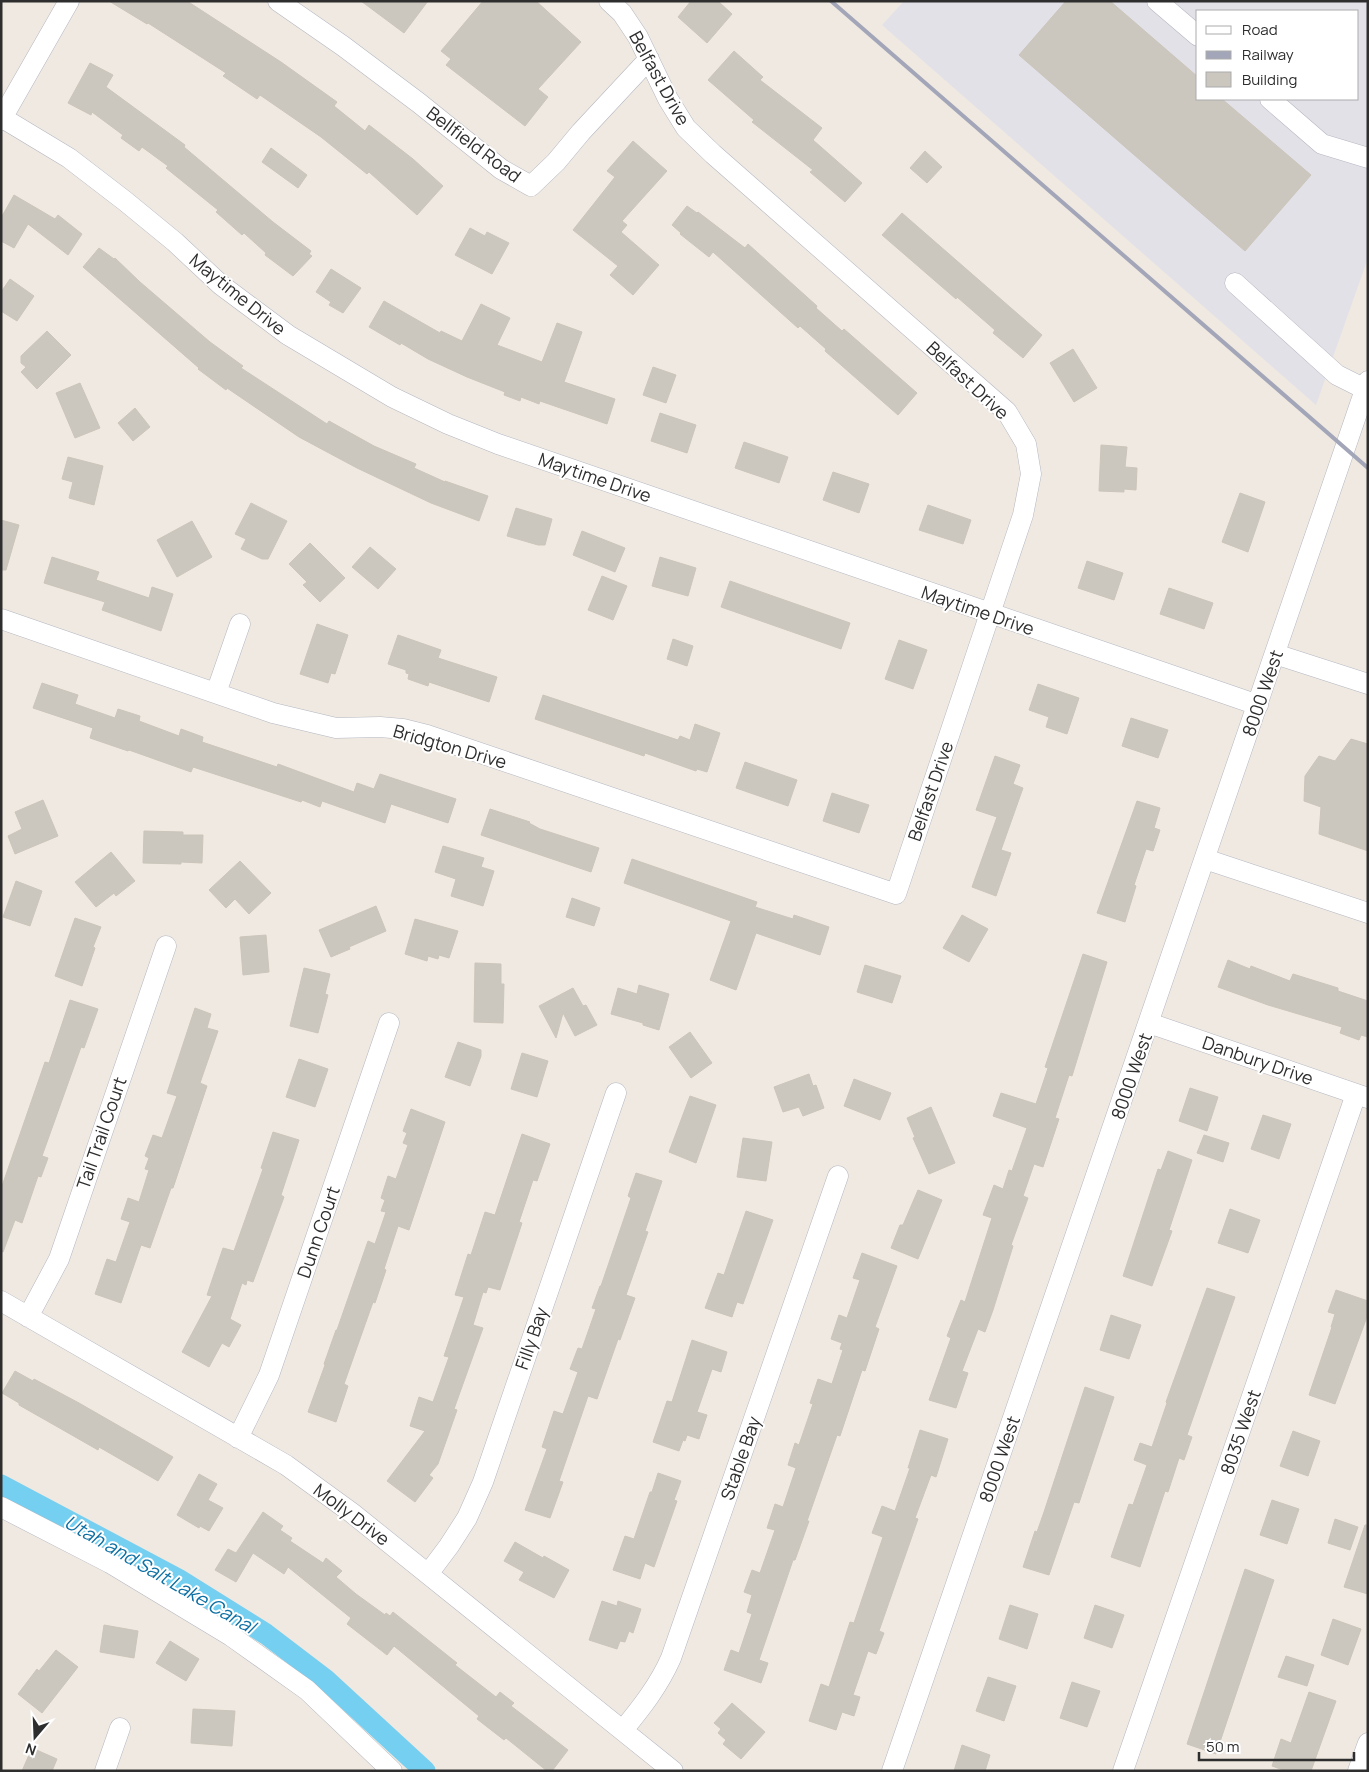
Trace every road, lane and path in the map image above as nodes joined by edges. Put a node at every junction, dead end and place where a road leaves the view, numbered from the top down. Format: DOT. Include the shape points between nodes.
graph roads {
  1 [pos="69,1"];
  2 [pos="278,1"];
  3 [pos="609,1"];
  4 [pos="1157,1"];
  5 [pos="1196,34"];
  6 [pos="648,59"];
  7 [pos="1271,100"];
  8 [pos="2,118"];
  9 [pos="1368,158"];
  10 [pos="1234,283"];
  11 [pos="1366,385"];
  12 [pos="991,614"];
  13 [pos="1,619"];
  14 [pos="240,624"];
  15 [pos="1275,654"];
  16 [pos="1368,684"];
  17 [pos="216,693"];
  18 [pos="1258,705"];
  19 [pos="1205,859"];
  20 [pos="896,894"];
  21 [pos="1368,913"];
  22 [pos="166,946"];
  23 [pos="389,1023"];
  24 [pos="1149,1023"];
  25 [pos="616,1092"];
  26 [pos="1362,1096"];
  27 [pos="838,1176"];
  28 [pos="1,1301"];
  29 [pos="28,1317"];
  30 [pos="238,1438"];
  31 [pos="1,1507"];
  32 [pos="428,1574"];
  33 [pos="120,1728"];
  34 [pos="623,1730"];
  35 [pos="1368,1744"];
  36 [pos="105,1771"];
  37 [pos="392,1771"];
  38 [pos="673,1771"];
  39 [pos="892,1771"];
  40 [pos="1123,1771"];
  41 [pos="1358,1771"];
  1 -- 8 [label="street"];
  2 -- 6 [label="street, Bellfield Road" via="373,68 501,169 531,186"];
  3 -- 6 [label="street, Belfast Drive" via="622,13"];
  4 -- 5 [label="street"];
  6 -- 12 [label="street, Belfast Drive" via="686,128 1007,412 1026,444 1031,474 1023,515"];
  7 -- 9 [label="street" via="1322,144"];
  8 -- 12 [label="street, Maytime Drive" via="69,158 175,242 221,285 288,335 392,397 498,444"];
  10 -- 11 [label="street" via="1337,375"];
  11 -- 15 [label="street, 8000 West"];
  12 -- 18 [label="street, Maytime Drive"];
  12 -- 20 [label="street, Belfast Drive"];
  13 -- 17 [label="street, Bridgton Drive"];
  14 -- 17 [label="street"];
  15 -- 16 [label="street"];
  15 -- 18 [label="street, 8000 West"];
  17 -- 20 [label="street, Bridgton Drive" via="273,713 336,728 380,727 427,735"];
  18 -- 19 [label="street, 8000 West"];
  19 -- 21 [label="street"];
  19 -- 24 [label="street, 8000 West"];
  22 -- 29 [label="street, Tail Trail Court" via="59,1259"];
  23 -- 30 [label="street, Dunn Court" via="272,1367"];
  24 -- 26 [label="street, Danbury Drive"];
  24 -- 39 [label="street, 8000 West"];
  25 -- 32 [label="street, Filly Bay" via="483,1482 467,1518"];
  26 -- 40 [label="street, 8035 West"];
  27 -- 34 [label="street, Stable Bay" via="672,1658 649,1698"];
  28 -- 29 [label="street, Molly Drive"];
  29 -- 30 [label="street, Molly Drive"];
  30 -- 32 [label="street, Molly Drive" via="308,1481"];
  31 -- 37 [label="street" via="110,1563 231,1636 308,1690"];
  32 -- 34 [label="street, Molly Drive"];
  33 -- 36 [label="street"];
  34 -- 38 [label="street, Molly Drive"];
  35 -- 41 [label="street"];
}
